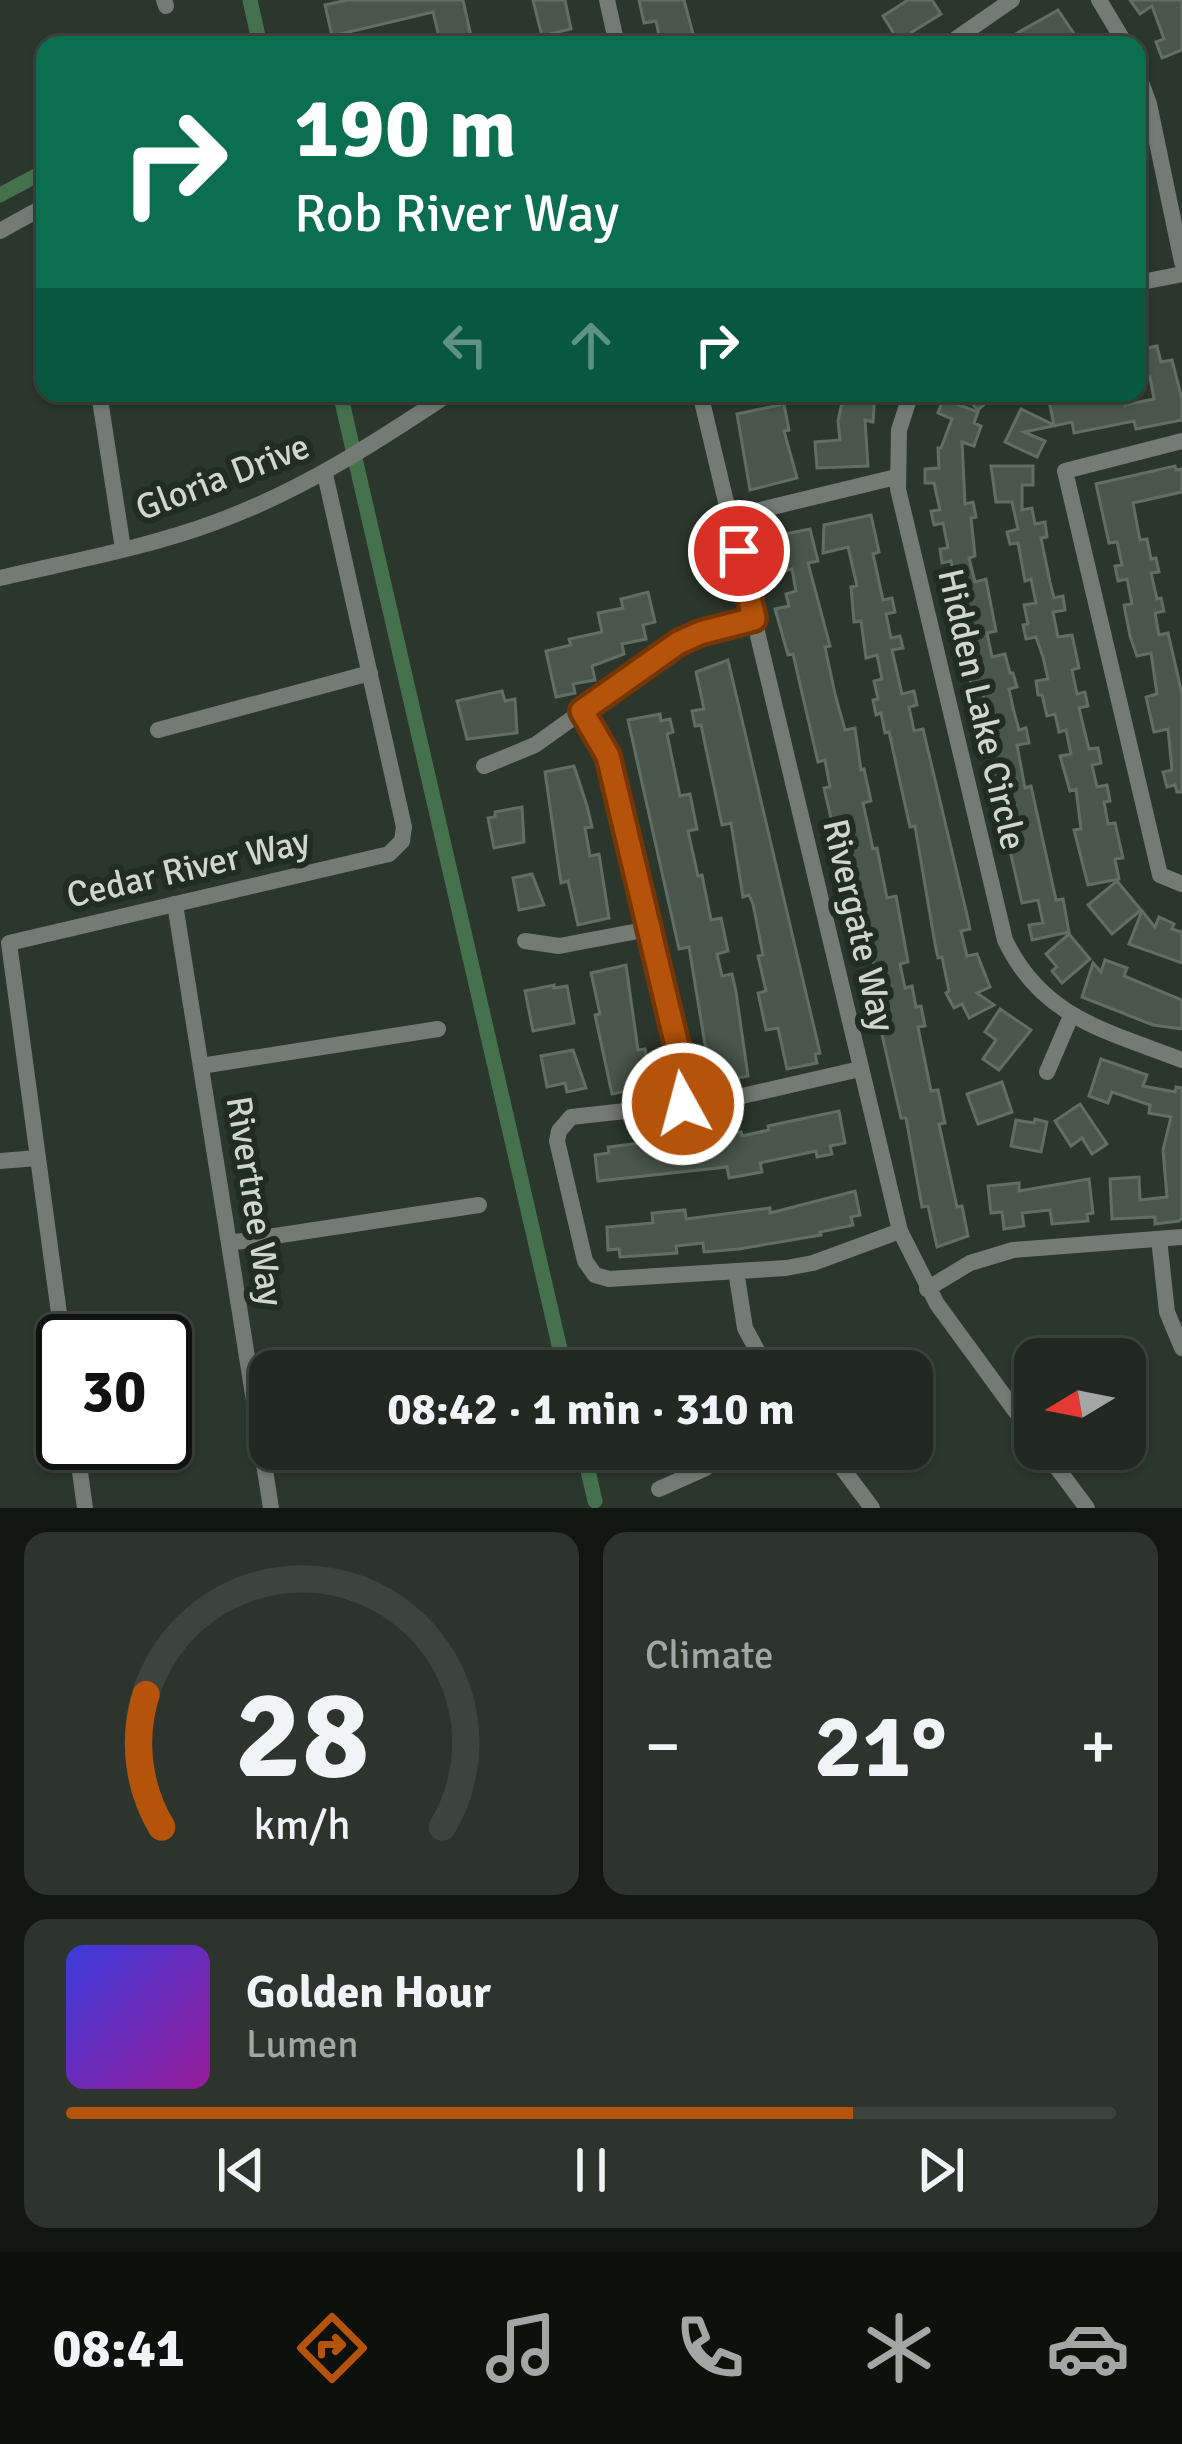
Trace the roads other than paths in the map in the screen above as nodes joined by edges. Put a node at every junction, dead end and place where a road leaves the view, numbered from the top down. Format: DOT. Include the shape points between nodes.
graph roads {
  1 [pos="607,0"];
  2 [pos="972,0"];
  3 [pos="1012,0"];
  4 [pos="1099,0"];
  5 [pos="985,19"];
  6 [pos="615,36"];
  7 [pos="960,36"];
  8 [pos="1121,36"];
  9 [pos="1146,96"];
  10 [pos="36,211"];
  11 [pos="0,230"];
  12 [pos="1182,262"];
  13 [pos="1182,274"];
  14 [pos="1146,281"];
  15 [pos="100,402"];
  16 [pos="436,402"];
  17 [pos="702,402"];
  18 [pos="908,402"];
  19 [pos="1182,441"];
  20 [pos="325,473"];
  21 [pos="896,477"];
  22 [pos="731,517"];
  23 [pos="123,549"];
  24 [pos="0,578"];
  25 [pos="754,619"];
  26 [pos="370,674"];
  27 [pos="582,711"];
  28 [pos="158,730"];
  29 [pos="484,766"];
  30 [pos="1182,884"];
  31 [pos="176,904"];
  32 [pos="649,929"];
  33 [pos="525,940"];
  34 [pos="1071,1016"];
  35 [pos="438,1029"];
  36 [pos="1182,1060"];
  37 [pos="201,1066"];
  38 [pos="860,1069"];
  39 [pos="1047,1072"];
  40 [pos="683,1104"];
  41 [pos="38,1158"];
  42 [pos="0,1162"];
  43 [pos="479,1205"];
  44 [pos="900,1231"];
  45 [pos="1182,1237"];
  46 [pos="1159,1239"];
  47 [pos="229,1243"];
  48 [pos="736,1271"];
  49 [pos="928,1289"];
  50 [pos="59,1314"];
  51 [pos="1182,1348"];
  52 [pos="250,1350"];
  53 [pos="757,1350"];
  54 [pos="1014,1409"];
  55 [pos="80,1470"];
  56 [pos="268,1470"];
  57 [pos="702,1470"];
  58 [pos="844,1470"];
  59 [pos="1059,1470"];
  60 [pos="659,1489"];
  61 [pos="85,1508"];
  62 [pos="271,1508"];
  63 [pos="872,1508"];
  64 [pos="1087,1508"];
  1 -- 6 [label="street"];
  2 -- 5 [label="street"];
  3 -- 5 [label="street"];
  4 -- 8 [label="street"];
  5 -- 7 [label="street"];
  9 -- 12 [label="street"];
  10 -- 11 [label="street"];
  13 -- 14 [label="street"];
  15 -- 23 [label="street"];
  16 -- 20 [label="street, Gloria Drive"];
  17 -- 22 [label="street, Rivergate Way"];
  18 -- 21 [label="street, Hidden Lake Circle"];
  19 -- 30 [label="street" via="1065,471 1160,875"];
  20 -- 23 [label="street, Gloria Drive" via="216,522"];
  20 -- 26 [label="street, Cedar River Way"];
  21 -- 22 [label="street"];
  21 -- 34 [label="street, Hidden Lake Circle" via="1005,940 1027,979"];
  22 -- 25 [label="street, Rivergate Way"];
  23 -- 24 [label="street, Gloria Drive"];
  25 -- 27 [label="street" via="678,643"];
  25 -- 38 [label="street, Rivergate Way"];
  26 -- 28 [label="street"];
  26 -- 31 [label="street, Cedar River Way" via="404,827 397,848"];
  27 -- 29 [label="street" via="522,753"];
  27 -- 32 [label="street" via="608,756"];
  31 -- 37 [label="street, Rivertree Way"];
  31 -- 41 [label="street, Cedar River Way" via="10,944"];
  32 -- 33 [label="street" via="559,946"];
  32 -- 40 [label="street" via="682,1067"];
  34 -- 36 [label="street, Hidden Lake Circle"];
  34 -- 39 [label="street"];
  35 -- 37 [label="street"];
  37 -- 47 [label="street, Rivertree Way"];
  38 -- 40 [label="street"];
  38 -- 44 [label="street, Rivergate Way"];
  40 -- 48 [label="street" via="579,1114 563,1123 557,1141 584,1261 609,1280"];
  41 -- 42 [label="street"];
  41 -- 50 [label="street, Cedar River Way"];
  43 -- 47 [label="street"];
  44 -- 48 [label="street" via="813,1263"];
  44 -- 49 [label="street, Rivergate Way"];
  45 -- 46 [label="street"];
  46 -- 49 [label="street" via="1013,1250 970,1263"];
  46 -- 51 [label="street" via="1167,1312"];
  47 -- 52 [label="street, Rivertree Way"];
  48 -- 53 [label="street" via="745,1328"];
  49 -- 54 [label="street, Rivergate Way"];
  55 -- 61 [label="street"];
  56 -- 62 [label="street, Rivertree Way"];
  57 -- 60 [label="street"];
  58 -- 63 [label="street"];
  59 -- 64 [label="street"];
}
